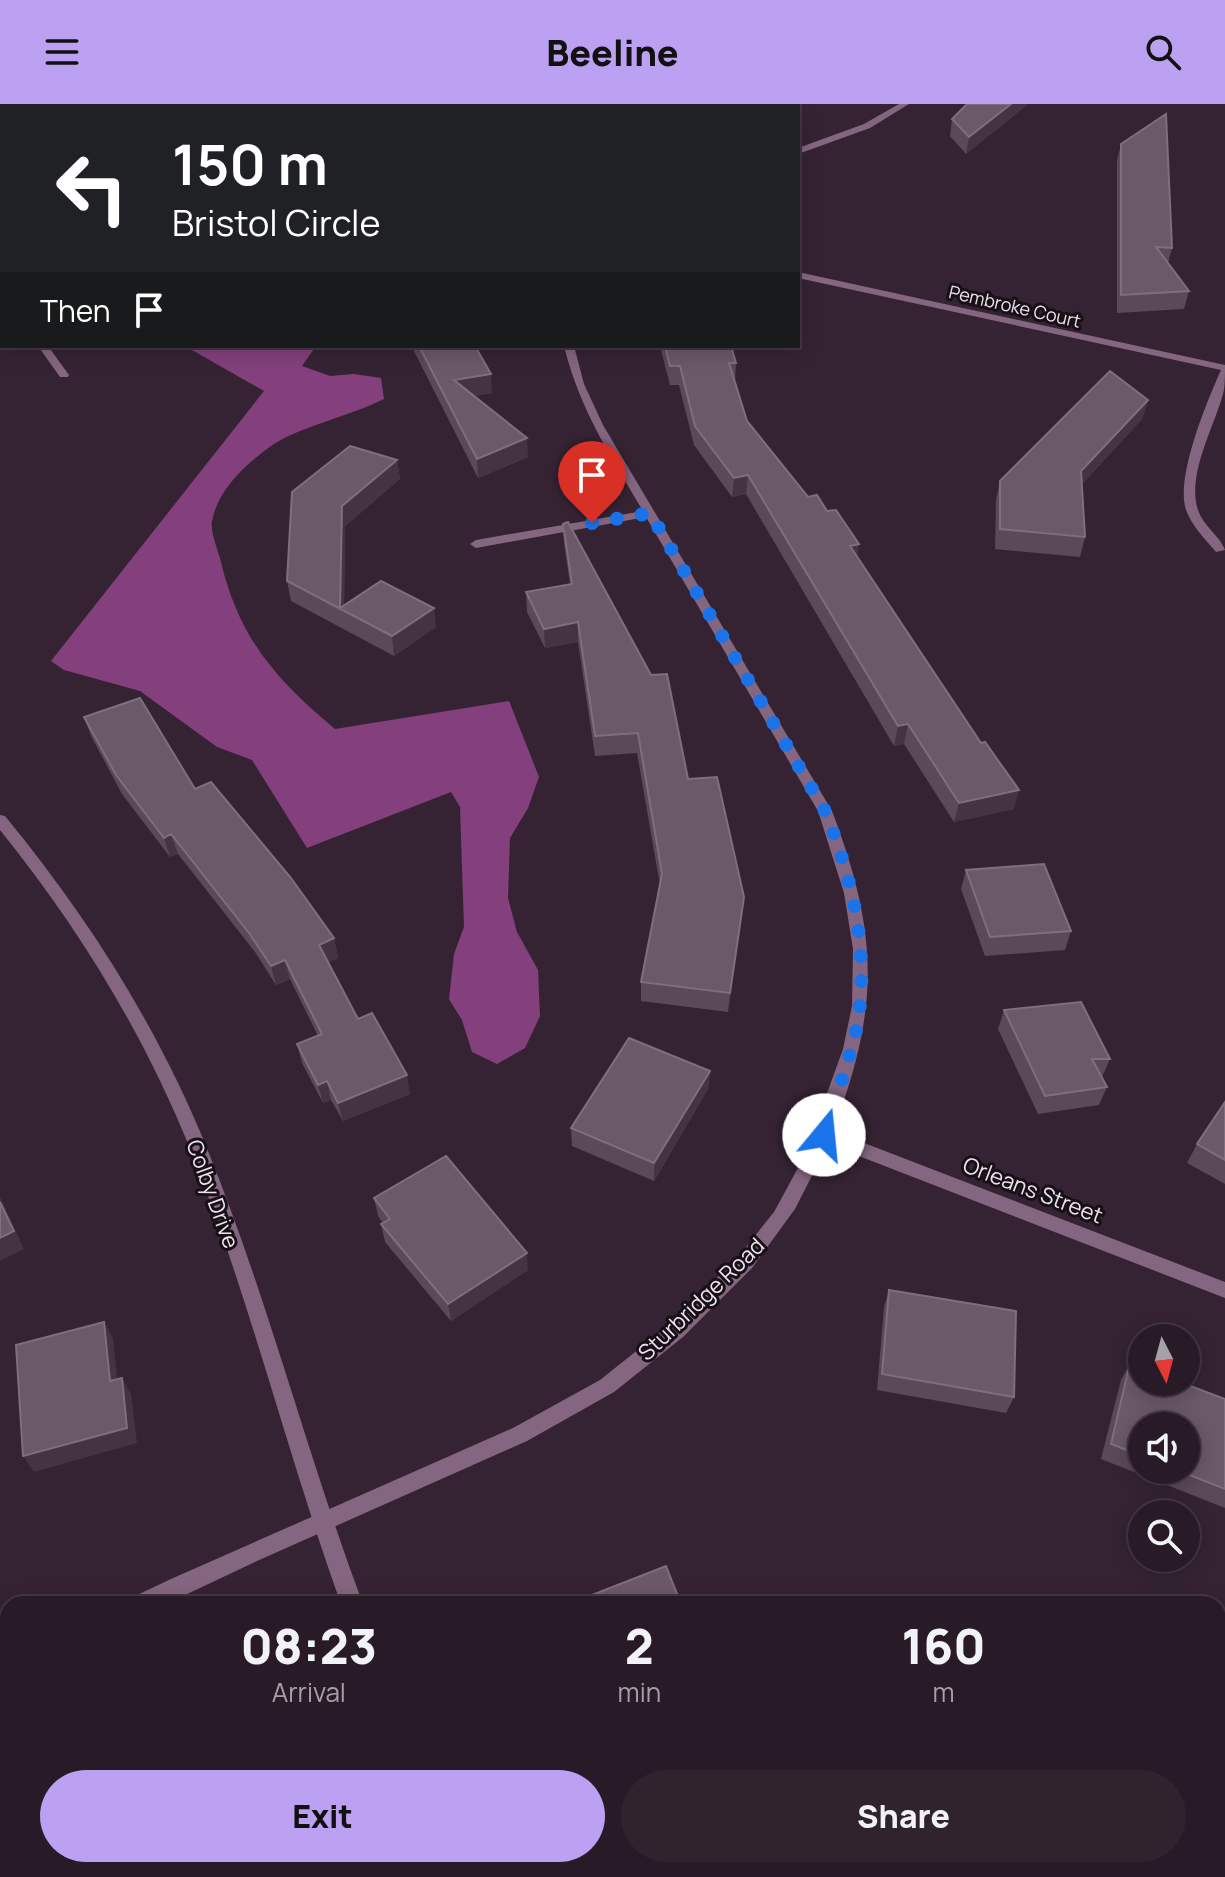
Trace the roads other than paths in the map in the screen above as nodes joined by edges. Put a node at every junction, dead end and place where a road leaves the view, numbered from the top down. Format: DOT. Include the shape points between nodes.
graph roads {
  1 [pos="905,104"];
  2 [pos="800,150"];
  3 [pos="800,275"];
  4 [pos="44,348"];
  5 [pos="570,348"];
  6 [pos="1225,370"];
  7 [pos="64,375"];
  8 [pos="650,513"];
  9 [pos="476,544"];
  10 [pos="1220,549"];
  11 [pos="0,820"];
  12 [pos="824,1135"];
  13 [pos="1225,1290"];
  14 [pos="324,1522"];
  15 [pos="159,1596"];
  16 [pos="349,1596"];
  1 -- 2 [label="street" via="867,126"];
  3 -- 6 [label="street, Pembroke Court"];
  4 -- 7 [label="street"];
  5 -- 8 [label="street, Sturbridge Road" via="598,425"];
  6 -- 10 [label="street, Pembroke Court" via="1189,487 1203,531"];
  8 -- 9 [label="street"];
  8 -- 12 [label="street, Sturbridge Road" via="825,811 843,855 857,915 861,966 855,1033"];
  11 -- 14 [label="street, Colby Drive" via="99,950 182,1109 219,1202"];
  12 -- 13 [label="street, Orleans Street"];
  12 -- 14 [label="street, Sturbridge Road" via="780,1219 744,1263 663,1341 606,1386 484,1451"];
  14 -- 15 [label="street, Sturbridge Road"];
  14 -- 16 [label="street, Colby Drive"];
}
